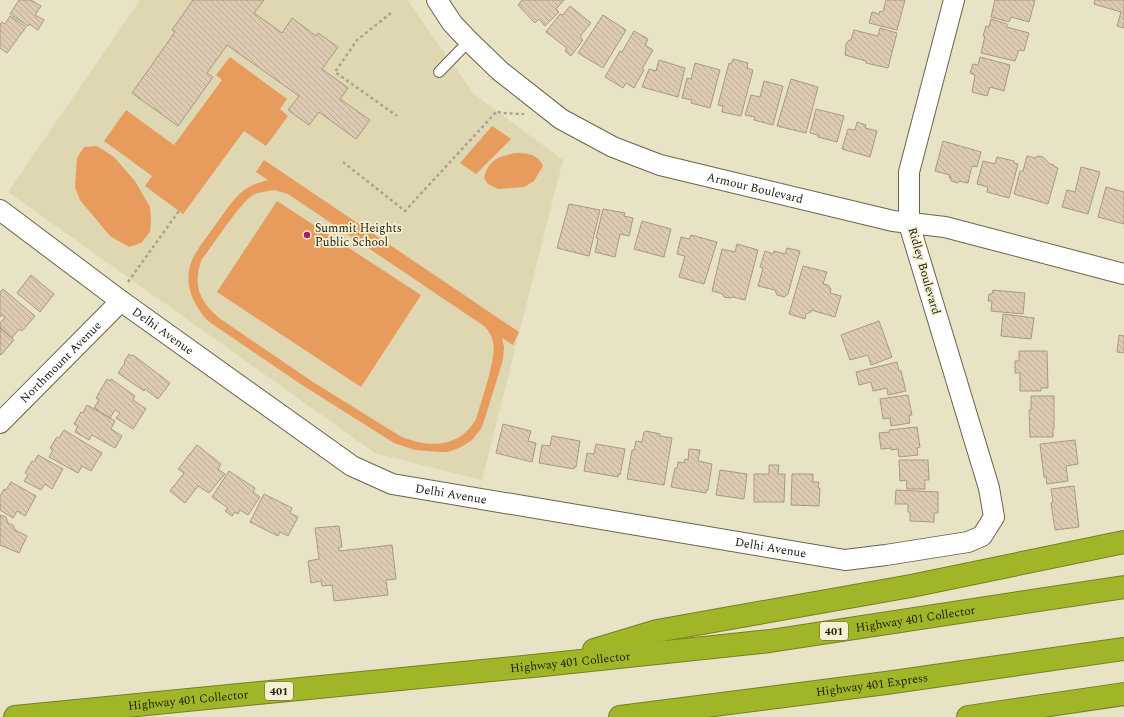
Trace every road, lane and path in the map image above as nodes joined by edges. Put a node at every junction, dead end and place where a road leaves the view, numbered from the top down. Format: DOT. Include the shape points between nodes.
graph roads {
  1 [pos="437,0"];
  2 [pos="954,0"];
  3 [pos="391,13"];
  4 [pos="469,41"];
  5 [pos="438,72"];
  6 [pos="525,114"];
  7 [pos="397,116"];
  8 [pos="343,162"];
  9 [pos="181,208"];
  10 [pos="0,210"];
  11 [pos="909,224"];
  12 [pos="1124,274"];
  13 [pos="119,299"];
  14 [pos="0,423"];
  15 [pos="982,536"];
  16 [pos="1124,542"];
  17 [pos="1124,587"];
  18 [pos="1124,649"];
  19 [pos="543,665"];
  20 [pos="1124,694"];
  21 [pos="15,717"];
  22 [pos="620,717"];
  23 [pos="968,717"];
  1 -- 4 [label="street, Armour Boulevard" via="452,23"];
  2 -- 11 [label="street, Ridley Boulevard" via="909,172"];
  3 -- 7 [label="path" via="357,40 334,72"];
  4 -- 5 [label="lane"];
  4 -- 11 [label="street, Armour Boulevard" via="500,71 561,119 613,147 660,164"];
  6 -- 8 [label="path" via="501,113 497,110 405,211"];
  9 -- 13 [label="path"];
  10 -- 13 [label="street, Delhi Avenue"];
  11 -- 12 [label="street, Armour Boulevard" via="945,227"];
  11 -- 15 [label="street, Ridley Boulevard" via="989,488 994,517"];
  13 -- 14 [label="street, Northmount Avenue" via="32,393"];
  13 -- 15 [label="street, Delhi Avenue" via="352,466 392,484 845,560 968,542"];
  16 -- 19 [label="highway" via="911,586 657,631"];
  17 -- 19 [label="highway, Highway 401 Collector / 401" via="770,641"];
  18 -- 22 [label="highway, Highway 401 Express"];
  19 -- 21 [label="highway, Highway 401 Collector / 401"];
  20 -- 23 [label="highway"];
}
